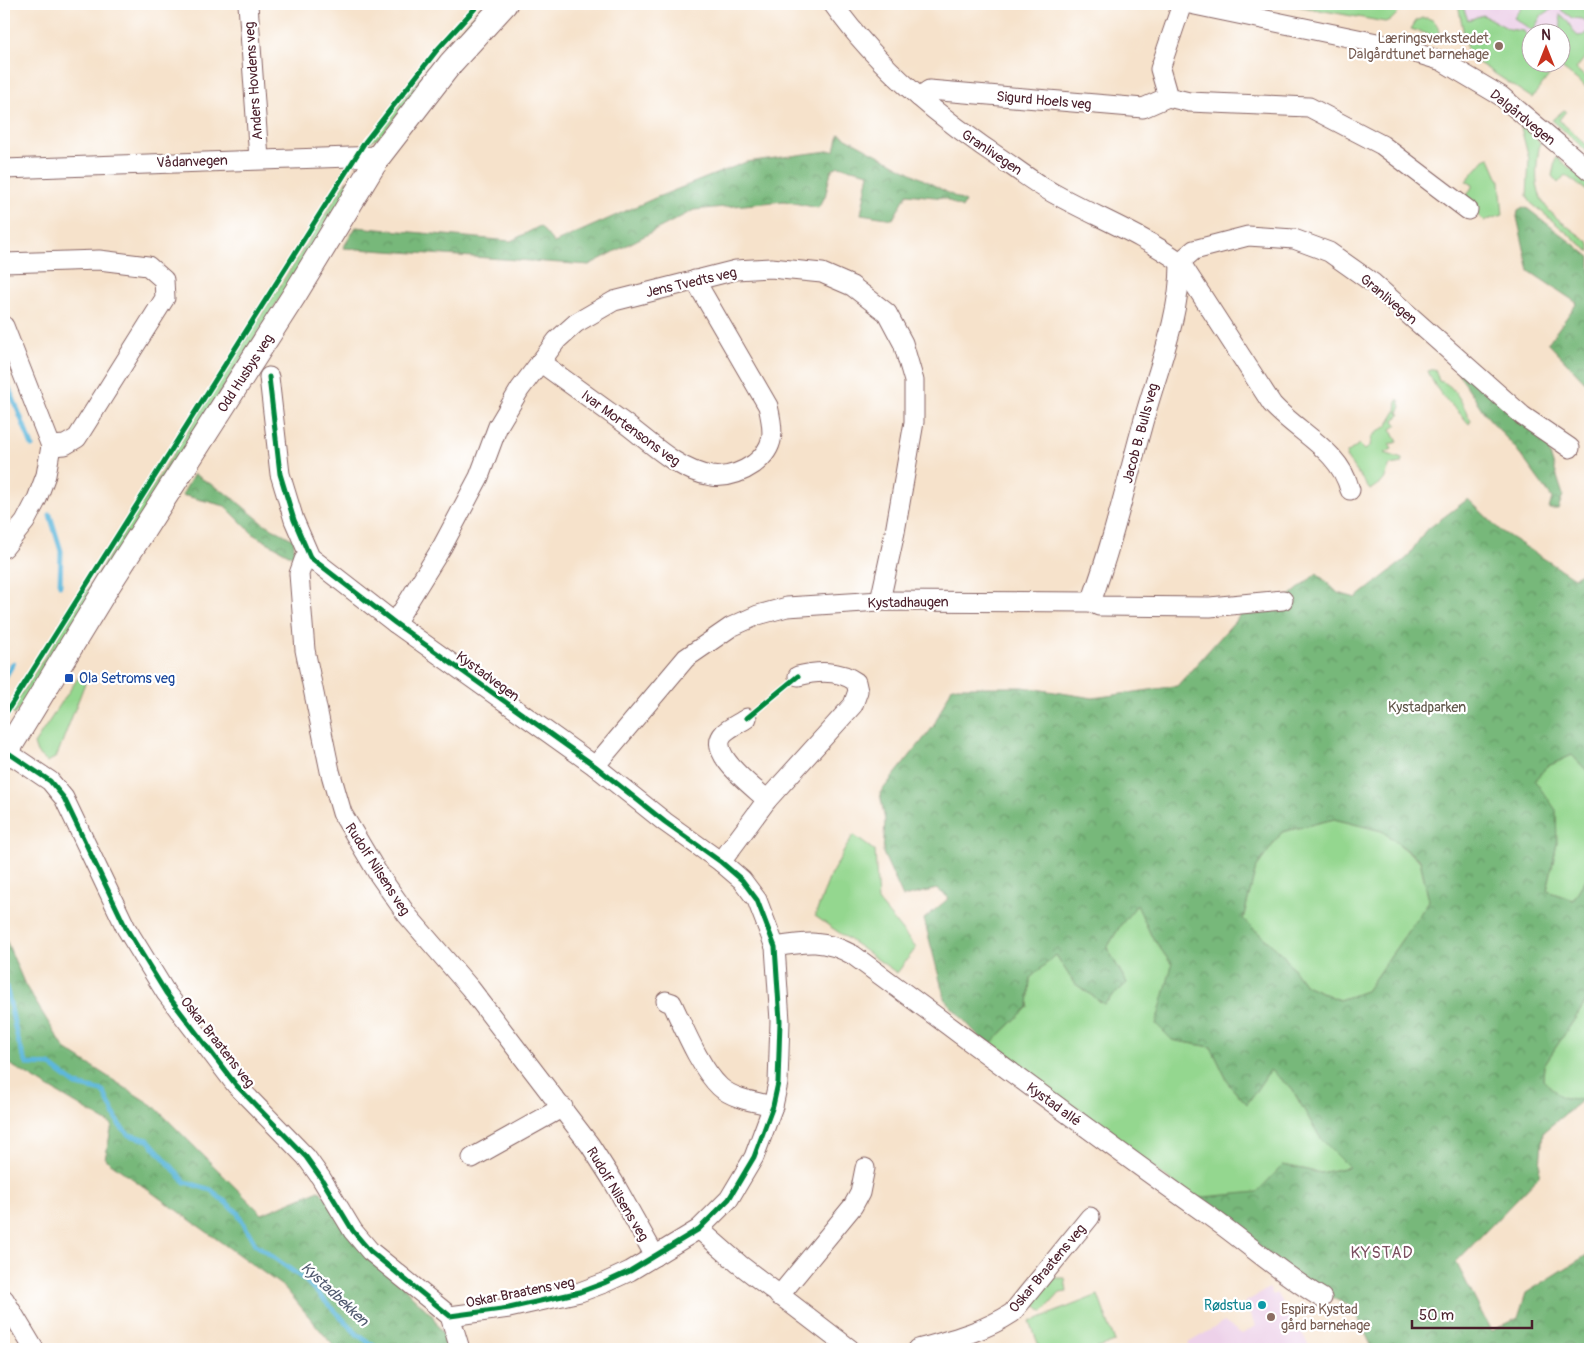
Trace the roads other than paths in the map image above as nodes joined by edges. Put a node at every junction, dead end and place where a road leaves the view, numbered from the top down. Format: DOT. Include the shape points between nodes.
graph roads {
  1 [pos="248,4"];
  2 [pos="505,4"];
  3 [pos="833,4"];
  4 [pos="1182,4"];
  5 [pos="1190,4"];
  6 [pos="919,97"];
  7 [pos="1168,97"];
  8 [pos="379,156"];
  9 [pos="259,159"];
  10 [pos="4,169"];
  11 [pos="1590,171"];
  12 [pos="1468,210"];
  13 [pos="1180,262"];
  14 [pos="4,263"];
  15 [pos="695,280"];
  16 [pos="4,326"];
  17 [pos="540,362"];
  18 [pos="269,377"];
  19 [pos="51,446"];
  20 [pos="1570,448"];
  21 [pos="1350,490"];
  22 [pos="4,548"];
  23 [pos="310,556"];
  24 [pos="1283,600"];
  25 [pos="880,601"];
  26 [pos="1091,602"];
  27 [pos="395,623"];
  28 [pos="798,676"];
  29 [pos="747,718"];
  30 [pos="5,754"];
  31 [pos="595,766"];
  32 [pos="767,800"];
  33 [pos="721,862"];
  34 [pos="775,947"];
  35 [pos="666,1001"];
  36 [pos="773,1106"];
  37 [pos="563,1107"];
  38 [pos="472,1158"];
  39 [pos="865,1168"];
  40 [pos="1090,1217"];
  41 [pos="699,1229"];
  42 [pos="655,1256"];
  43 [pos="780,1296"];
  44 [pos="1322,1298"];
  45 [pos="4,1299"];
  46 [pos="450,1316"];
  47 [pos="34,1349"];
  48 [pos="460,1349"];
  49 [pos="850,1349"];
  50 [pos="918,1349"];
  1 -- 9 [label="street, Anders Hovdens veg"];
  2 -- 8 [label="street, Odd Husbys veg" via="451,63"];
  3 -- 6 [label="street, Granlivegen" via="880,62"];
  4 -- 7 [label="street" via="1160,70"];
  5 -- 11 [label="street, Dalgårdvegen" via="1396,47 1442,61 1501,96"];
  6 -- 7 [label="street, Sigurd Hoels veg" via="929,90 1143,108"];
  6 -- 13 [label="street, Granlivegen" via="966,136 1052,192 1157,246"];
  7 -- 12 [label="street" via="1189,102 1309,107 1382,145"];
  8 -- 9 [label="street, Vådanvegen"];
  8 -- 30 [label="street, Odd Husbys veg"];
  9 -- 10 [label="street, Vådanvegen"];
  13 -- 20 [label="street, Granlivegen" via="1194,250 1248,236 1294,239 1329,252 1373,283 1523,416"];
  13 -- 21 [label="street, Granlivegen" via="1272,404 1335,458"];
  13 -- 26 [label="street, Jacob B. Bulls veg" via="1180,285 1167,338"];
  14 -- 19 [label="street" via="99,260 148,266 164,280 165,298 77,438 65,445"];
  15 -- 17 [label="street, Jens Tvedts veg" via="614,301 596,310 557,340"];
  15 -- 17 [label="street, Ivar Mortensons veg" via="768,406 772,422 771,446 764,456 740,473 710,476 681,466"];
  15 -- 25 [label="street, Jens Tvedts veg" via="736,270 771,268 822,273 852,286 887,313 903,343 914,382 914,422"];
  16 -- 19 [label="street"];
  17 -- 27 [label="street, Jens Tvedts veg" via="498,426 479,477 442,547"];
  18 -- 23 [label="street, Kystadvegen" via="280,474 294,520"];
  19 -- 22 [label="street" via="46,475 37,499 25,522"];
  23 -- 27 [label="street, Kystadvegen"];
  23 -- 37 [label="street, Rudolf Nilsens veg" via="304,560 298,574 305,650 342,813 407,915 470,988"];
  24 -- 26 [label="street, Kystadhaugen" via="1210,607 1099,606"];
  25 -- 26 [label="street, Kystadhaugen"];
  25 -- 31 [label="street, Kystadhaugen" via="787,607 731,627 686,658"];
  27 -- 31 [label="street, Kystadvegen"];
  28 -- 32 [label="street" via="837,673 856,682 858,690 853,705"];
  29 -- 32 [label="street" via="723,734 720,744 723,758"];
  30 -- 46 [label="street, Oskar Braatens veg" via="50,781 64,798 126,928 166,994 236,1085 306,1157 353,1231 370,1251"];
  31 -- 33 [label="street, Kystadvegen"];
  32 -- 33 [label="street"];
  33 -- 34 [label="street, Kystadvegen" via="742,880 756,900"];
  34 -- 36 [label="street, Oskar Braatens veg" via="780,1022 778,1083"];
  34 -- 44 [label="street, Kystad allé" via="820,942 837,946 853,955 1227,1228 1289,1278"];
  35 -- 36 [label="street" via="672,1003 708,1072 720,1087 745,1099"];
  36 -- 41 [label="street, Oskar Braatens veg" via="749,1165 729,1199"];
  37 -- 38 [label="street"];
  37 -- 42 [label="street, Rudolf Nilsens veg" via="613,1181"];
  39 -- 43 [label="street" via="860,1193 853,1206"];
  40 -- 50 [label="street, Oskar Braatens veg" via="1012,1313 961,1336"];
  41 -- 42 [label="street, Oskar Braatens veg"];
  41 -- 43 [label="street"];
  42 -- 46 [label="street, Oskar Braatens veg" via="580,1292 509,1308"];
  43 -- 49 [label="street"];
  45 -- 47 [label="street"];
  46 -- 48 [label="street"];
}
